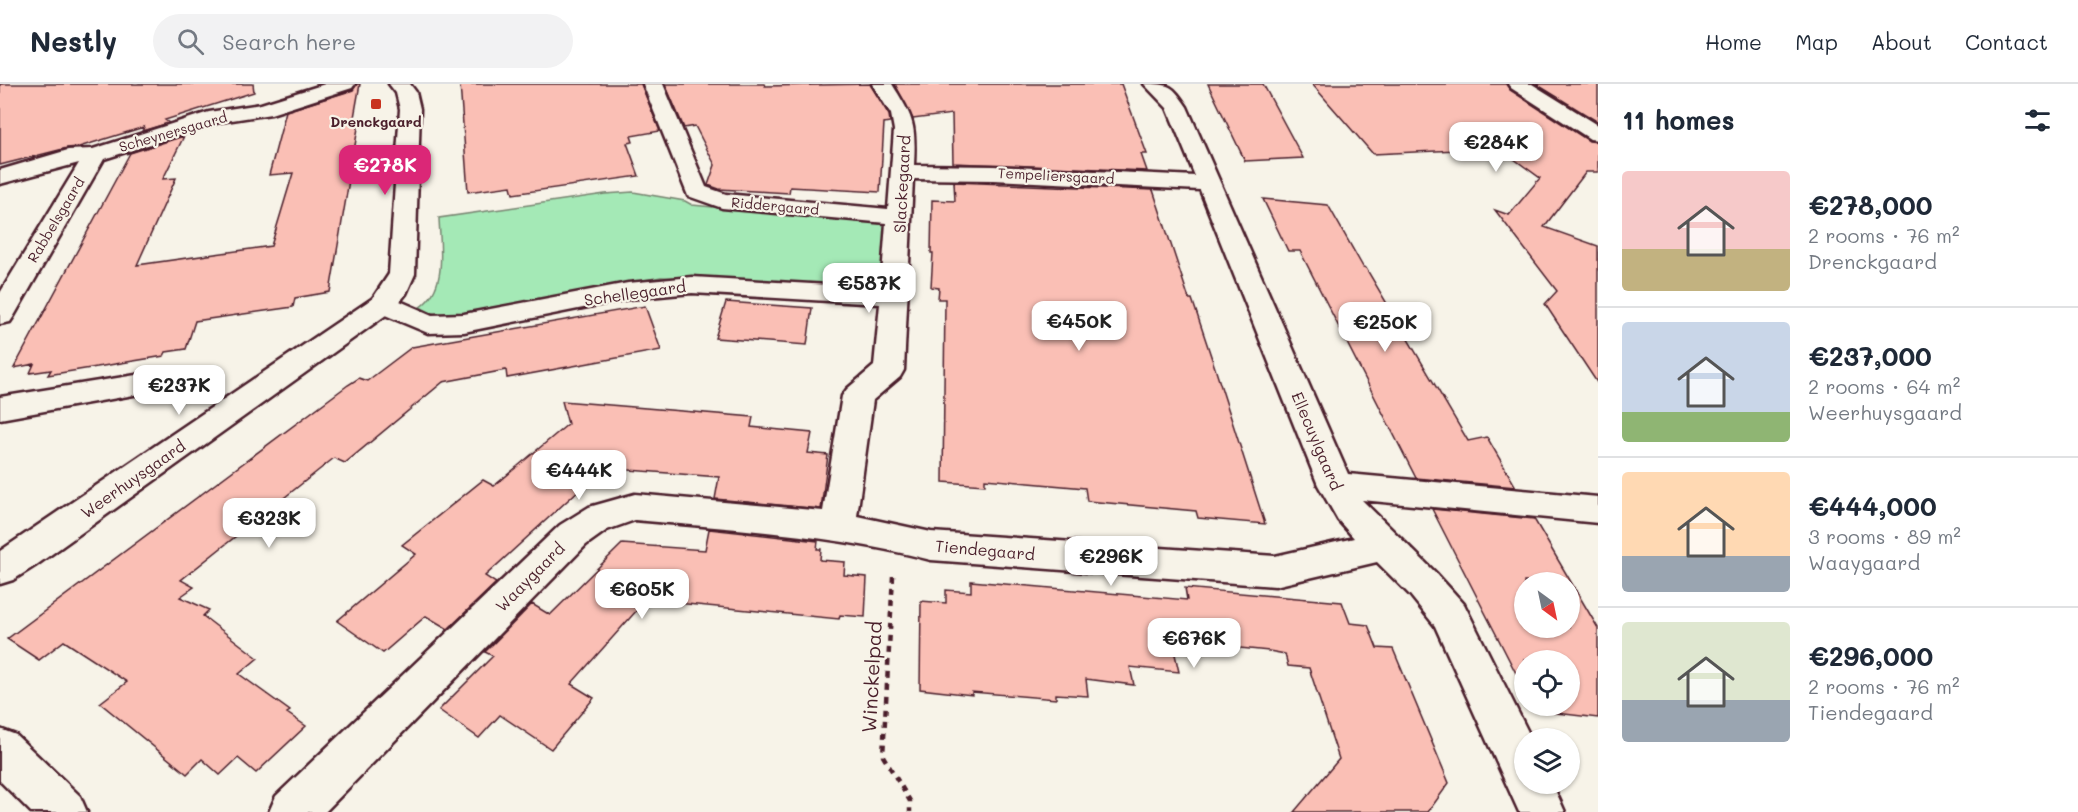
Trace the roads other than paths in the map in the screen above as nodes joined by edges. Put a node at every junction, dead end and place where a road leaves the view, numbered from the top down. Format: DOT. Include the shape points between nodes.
graph roads {
  1 [pos="345,84"];
  2 [pos="402,84"];
  3 [pos="653,84"];
  4 [pos="882,84"];
  5 [pos="1154,84"];
  6 [pos="1518,84"];
  7 [pos="1598,134"];
  8 [pos="95,155"];
  9 [pos="902,172"];
  10 [pos="0,177"];
  11 [pos="1210,184"];
  12 [pos="901,217"];
  13 [pos="893,297"];
  14 [pos="384,304"];
  15 [pos="0,316"];
  16 [pos="173,379"];
  17 [pos="0,408"];
  18 [pos="1335,485"];
  19 [pos="1598,510"];
  20 [pos="838,525"];
  21 [pos="1383,546"];
  22 [pos="0,569"];
  23 [pos="0,750"];
  24 [pos="1514,750"];
  25 [pos="1535,794"];
  26 [pos="64,812"];
  27 [pos="292,812"];
  28 [pos="1542,812"];
  1 -- 8 [label="street, Scheynersgaard" via="264,110 216,116"];
  2 -- 14 [label="street" via="410,110 402,274"];
  3 -- 12 [label="street, Riddergaard" via="696,191 722,201"];
  4 -- 9 [label="street, Slackegaard" via="904,123"];
  5 -- 11 [label="street, Ellecuylgaard" via="1177,107"];
  6 -- 7 [label="street"];
  8 -- 10 [label="street, Scheynersgaard" via="68,157"];
  8 -- 15 [label="street, Rabbelsgaard"];
  9 -- 11 [label="street, Tempeliersgaard"];
  9 -- 12 [label="street, Slackegaard"];
  11 -- 18 [label="street, Ellecuylgaard"];
  12 -- 13 [label="street, Slackegaard"];
  13 -- 14 [label="street, Schellegaard" via="692,285 628,291 464,323 428,324"];
  13 -- 20 [label="street, Slackegaard" via="888,370 858,396"];
  14 -- 22 [label="street, Weerhuysgaard"];
  16 -- 17 [label="street"];
  18 -- 19 [label="street"];
  18 -- 21 [label="street, Ellecuylgaard" via="1350,511"];
  20 -- 21 [label="street, Tiendegaard" via="931,546 1275,571"];
  20 -- 27 [label="street, Waaygaard" via="635,507 604,514 573,535"];
  21 -- 24 [label="street, Ellecuylgaard" via="1424,584 1450,616"];
  23 -- 26 [label="street"];
  25 -- 28 [label="street"];
}
